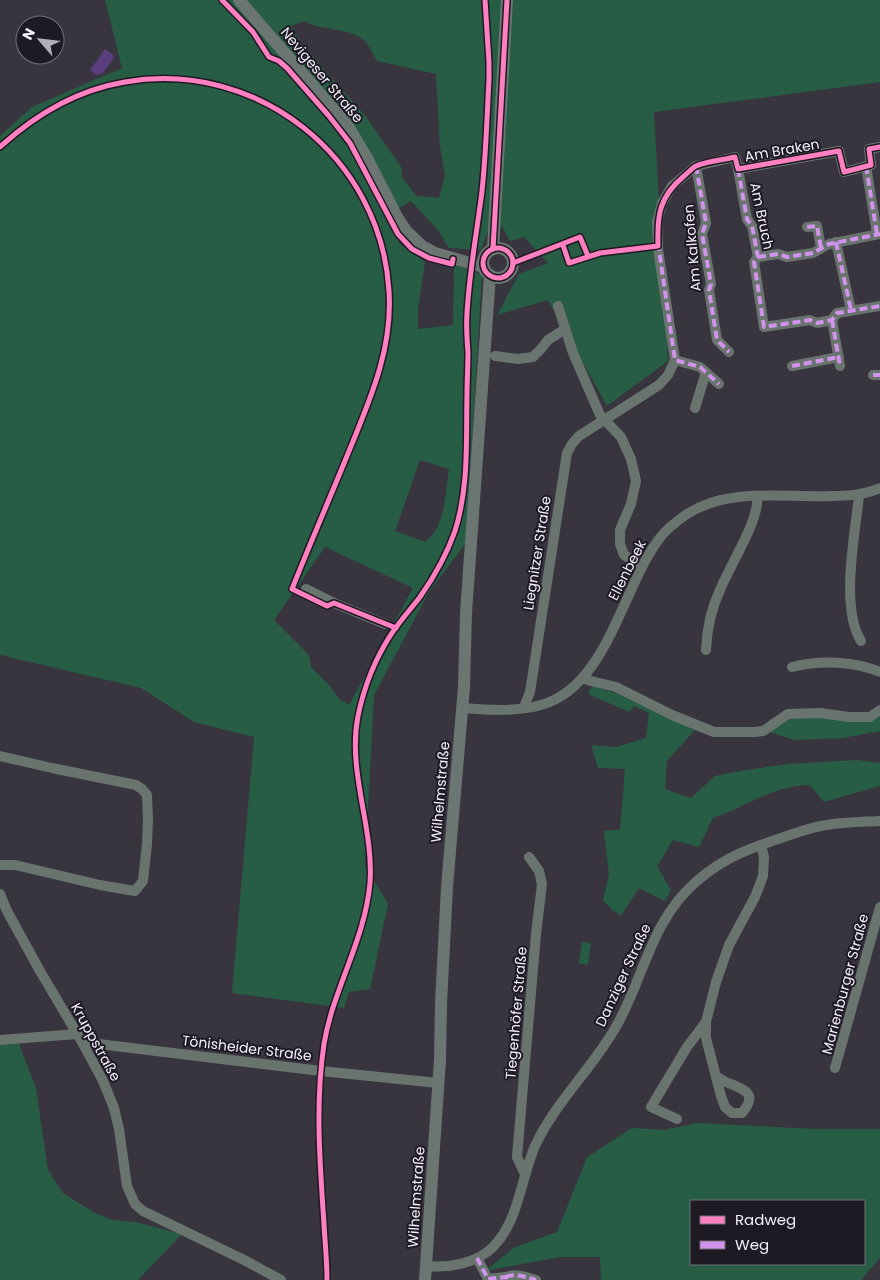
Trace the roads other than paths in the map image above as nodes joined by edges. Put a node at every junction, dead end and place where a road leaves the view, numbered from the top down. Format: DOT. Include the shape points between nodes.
graph roads {
  1 [pos="238,0"];
  2 [pos="507,0"];
  3 [pos="880,147"];
  4 [pos="696,166"];
  5 [pos="866,166"];
  6 [pos="738,168"];
  7 [pos="807,228"];
  8 [pos="878,234"];
  9 [pos="836,242"];
  10 [pos="821,248"];
  11 [pos="758,257"];
  12 [pos="490,262"];
  13 [pos="558,306"];
  14 [pos="880,306"];
  15 [pos="851,310"];
  16 [pos="832,320"];
  17 [pos="565,329"];
  18 [pos="729,352"];
  19 [pos="494,356"];
  20 [pos="675,360"];
  21 [pos="792,366"];
  22 [pos="706,372"];
  23 [pos="719,384"];
  24 [pos="695,408"];
  25 [pos="605,420"];
  26 [pos="880,488"];
  27 [pos="859,496"];
  28 [pos="757,497"];
  29 [pos="642,566"];
  30 [pos="306,589"];
  31 [pos="385,624"];
  32 [pos="861,641"];
  33 [pos="706,650"];
  34 [pos="792,667"];
  35 [pos="880,672"];
  36 [pos="583,678"];
  37 [pos="524,707"];
  38 [pos="462,708"];
  39 [pos="880,710"];
  40 [pos="0,756"];
  41 [pos="880,821"];
  42 [pos="761,845"];
  43 [pos="529,857"];
  44 [pos="0,865"];
  45 [pos="0,894"];
  46 [pos="880,907"];
  47 [pos="706,1022"];
  48 [pos="79,1038"];
  49 [pos="0,1040"];
  50 [pos="836,1068"];
  51 [pos="716,1076"];
  52 [pos="438,1083"];
  53 [pos="676,1119"];
  54 [pos="525,1174"];
  55 [pos="477,1258"];
  56 [pos="426,1266"];
  57 [pos="505,1279"];
  58 [pos="282,1280"];
  59 [pos="425,1280"];
  60 [pos="488,1280"];
  61 [pos="536,1280"];
  1 -- 12 [label="main road, Nevigeser Straße" via="348,126 406,232 422,246 460,260"];
  2 -- 12 [label="main road, Wilhelmstraße"];
  3 -- 5 [label="street" via="869,149 871,165"];
  4 -- 6 [label="street, Am Braken" via="735,157"];
  4 -- 18 [label="street, Am Kalkofen" via="706,223 702,234 717,340"];
  4 -- 20 [label="street, Am Braken" via="672,186 657,222 658,249"];
  5 -- 6 [label="street, Am Braken" via="844,172 839,151"];
  5 -- 8 [label="street"];
  6 -- 11 [label="street, Am Bruch"];
  7 -- 10 [label="street" via="817,226"];
  8 -- 9 [label="street"];
  9 -- 10 [label="street"];
  9 -- 15 [label="street"];
  10 -- 11 [label="street" via="813,253 787,257 778,254"];
  11 -- 16 [label="street, Am Bruch" via="754,262 764,327"];
  12 -- 38 [label="main road, Wilhelmstraße"];
  13 -- 17 [label="street"];
  14 -- 15 [label="street"];
  15 -- 16 [label="street" via="837,313"];
  16 -- 21 [label="street" via="840,362"];
  17 -- 19 [label="street" via="548,340 533,357"];
  17 -- 25 [label="street" via="593,400"];
  20 -- 22 [label="street"];
  20 -- 25 [label="street" via="659,385"];
  22 -- 23 [label="street"];
  22 -- 24 [label="street"];
  25 -- 29 [label="street" via="621,437 636,481 620,530 620,544 624,554"];
  25 -- 37 [label="street, Liegnitzer Straße" via="580,436 567,453 530,692"];
  26 -- 27 [label="street, Ellenbeek"];
  27 -- 28 [label="street, Ellenbeek"];
  27 -- 32 [label="street" via="850,596 852,620"];
  28 -- 29 [label="street, Ellenbeek" via="733,498 693,511 673,524 660,538"];
  28 -- 33 [label="street" via="752,522 710,617"];
  29 -- 36 [label="street, Ellenbeek" via="611,636"];
  30 -- 31 [label="street"];
  34 -- 35 [label="street" via="841,663"];
  36 -- 37 [label="street, Ellenbeek" via="558,698"];
  36 -- 39 [label="street" via="616,687 672,715 720,732 763,731 788,714 870,717"];
  37 -- 38 [label="street, Ellenbeek"];
  38 -- 52 [label="main road, Wilhelmstraße" via="447,891"];
  40 -- 44 [label="street" via="136,785 147,795 148,809 143,881 135,891 100,886 16,865"];
  41 -- 42 [label="street, Danziger Straße" via="826,825"];
  42 -- 47 [label="street" via="763,876 729,945"];
  42 -- 54 [label="street, Danziger Straße" via="714,866 676,902 652,942 618,1024 549,1120"];
  43 -- 54 [label="street, Tiegenhöfer Straße" via="539,871 542,884 517,1157"];
  45 -- 48 [label="street, Kruppstraße"];
  46 -- 50 [label="street, Marienburger Straße"];
  47 -- 51 [label="street" via="706,1038"];
  47 -- 53 [label="street" via="651,1107"];
  48 -- 49 [label="street, Tönisheider Straße"];
  48 -- 52 [label="street, Tönisheider Straße" via="303,1069"];
  48 -- 58 [label="street, Kruppstraße" via="114,1108 127,1186 135,1204 143,1211"];
  52 -- 56 [label="main road, Wilhelmstraße"];
  54 -- 55 [label="street, Danziger Straße" via="506,1229 493,1247"];
  55 -- 56 [label="street, Danziger Straße" via="462,1264"];
  55 -- 60 [label="street"];
  56 -- 59 [label="main road, Wilhelmstraße"];
  57 -- 60 [label="street"];
  57 -- 61 [label="street" via="510,1275"];
}
